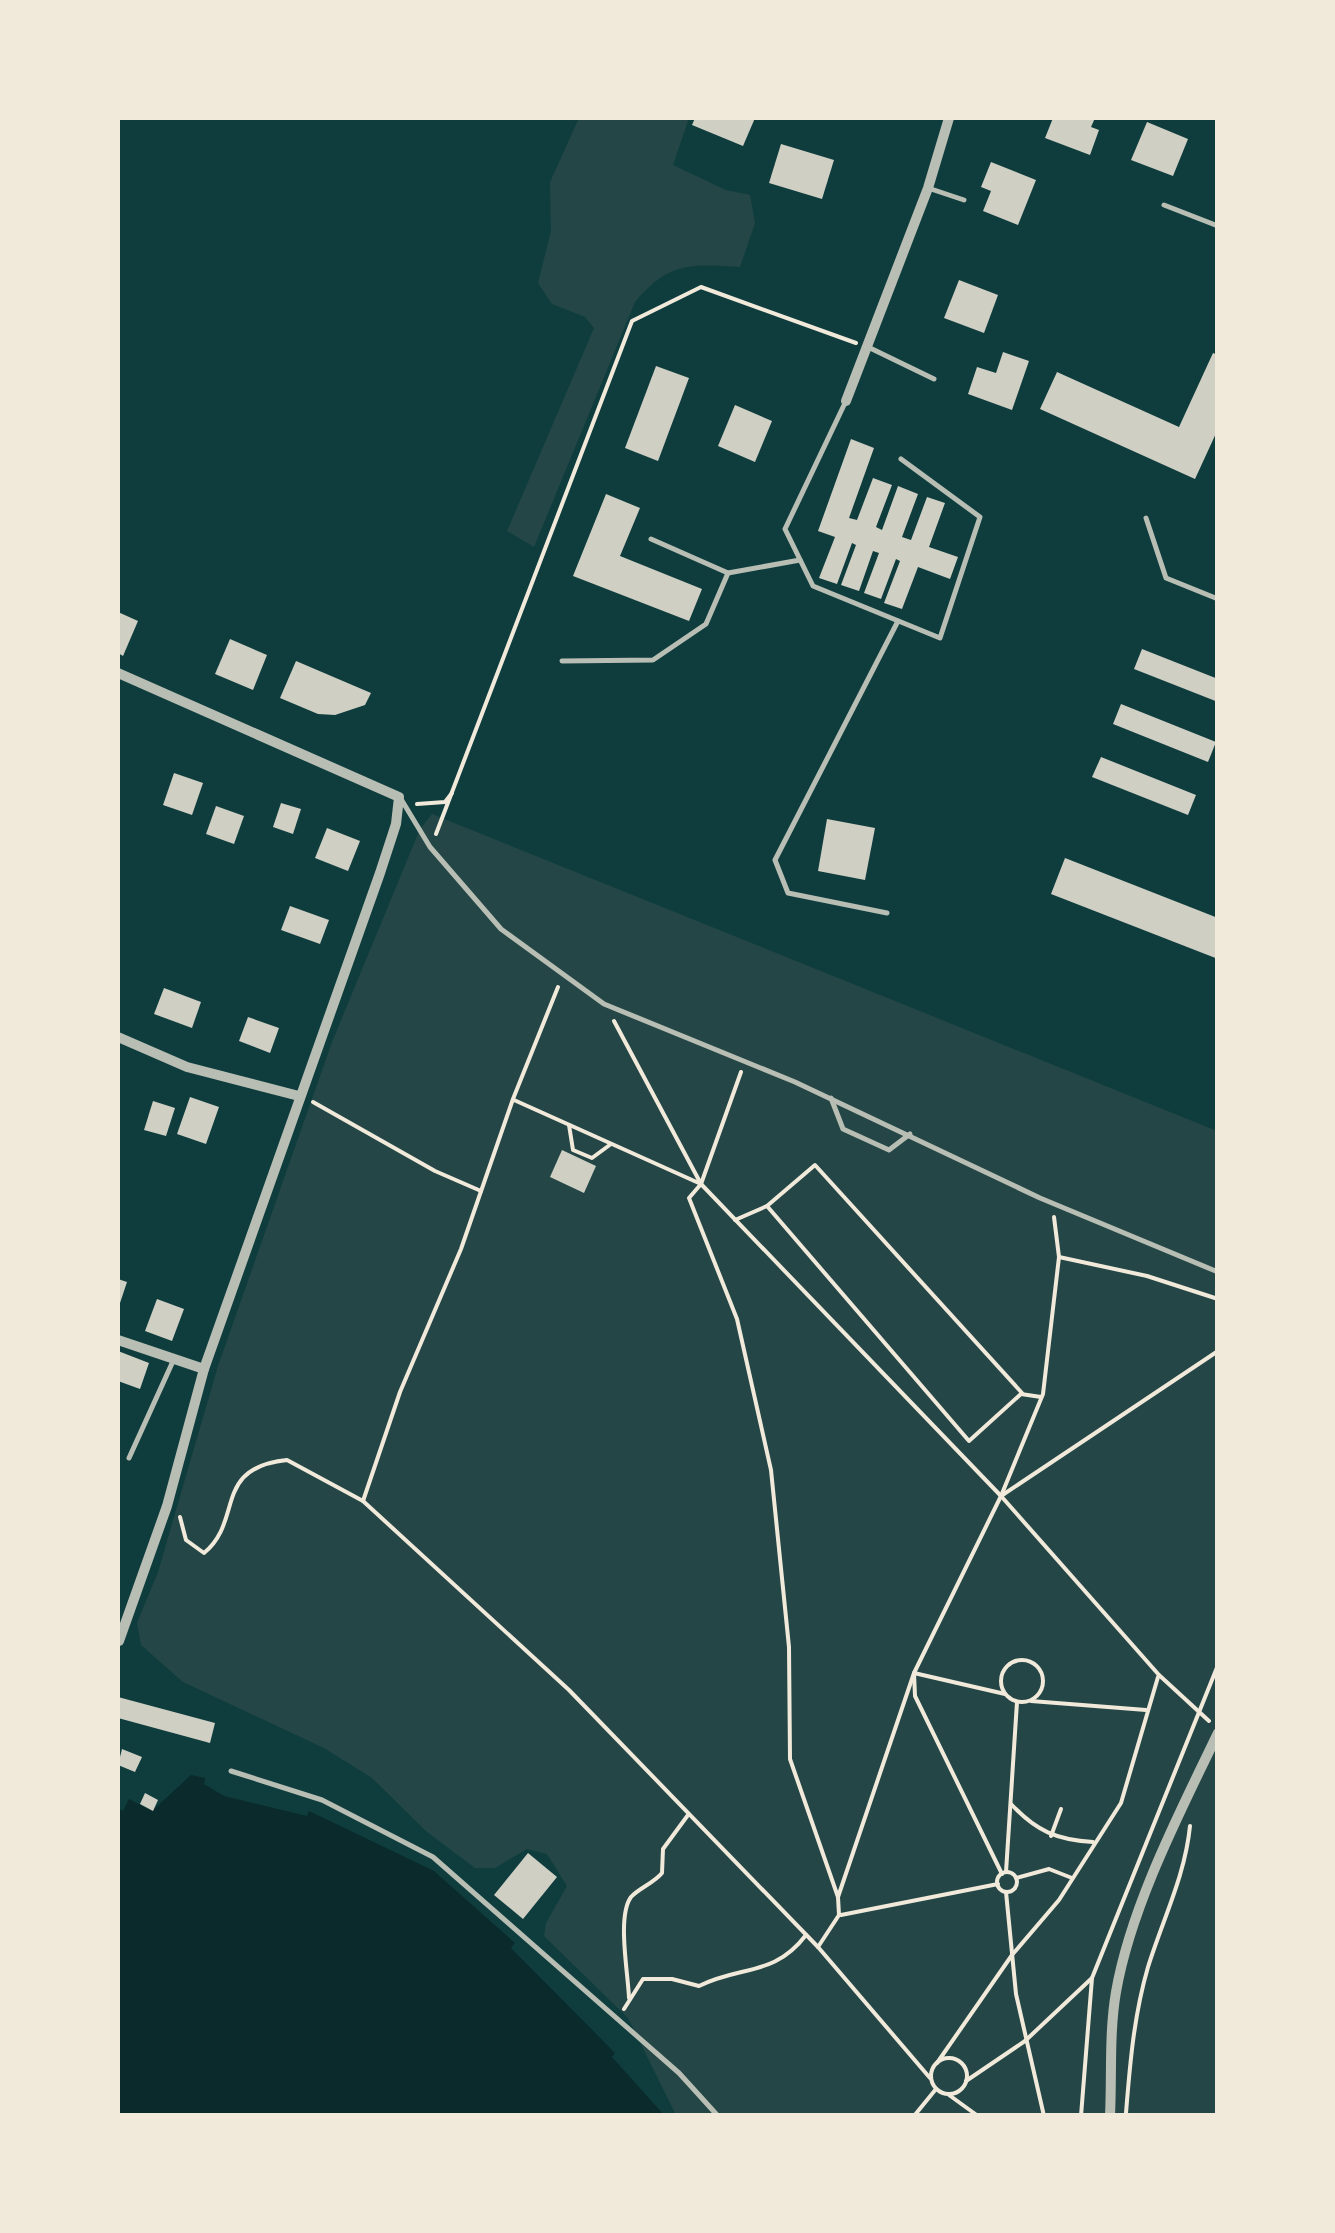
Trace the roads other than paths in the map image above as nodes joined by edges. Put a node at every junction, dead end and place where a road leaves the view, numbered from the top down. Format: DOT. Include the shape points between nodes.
graph roads {
  1 [pos="950,118"];
  2 [pos="928,188"];
  3 [pos="964,200"];
  4 [pos="1164,205"];
  5 [pos="1218,226"];
  6 [pos="870,348"];
  7 [pos="934,379"];
  8 [pos="846,401"];
  9 [pos="901,459"];
  10 [pos="1146,518"];
  11 [pos="652,539"];
  12 [pos="800,560"];
  13 [pos="728,573"];
  14 [pos="1218,599"];
  15 [pos="898,621"];
  16 [pos="562,661"];
  17 [pos="118,673"];
  18 [pos="399,796"];
  19 [pos="886,913"];
  20 [pos="118,1037"];
  21 [pos="299,1096"];
  22 [pos="831,1098"];
  23 [pos="910,1134"];
  24 [pos="1218,1272"];
  25 [pos="118,1340"];
  26 [pos="174,1359"];
  27 [pos="204,1370"];
  28 [pos="128,1458"];
  29 [pos="118,1641"];
  30 [pos="1218,1730"];
  31 [pos="230,1771"];
  32 [pos="718,2116"];
  33 [pos="1110,2116"];
  1 -- 2 [label="street"];
  2 -- 3 [label="lane"];
  2 -- 6 [label="street"];
  4 -- 5 [label="lane"];
  6 -- 7 [label="lane"];
  6 -- 8 [label="street"];
  8 -- 12 [label="lane" via="785,529"];
  9 -- 15 [label="lane" via="980,517 940,638"];
  10 -- 14 [label="lane" via="1166,578"];
  11 -- 13 [label="lane"];
  12 -- 13 [label="lane"];
  12 -- 15 [label="lane" via="813,586"];
  13 -- 16 [label="lane" via="706,624 653,660"];
  15 -- 19 [label="lane" via="775,860 788,893"];
  17 -- 18 [label="street"];
  18 -- 21 [label="street" via="380,872"];
  18 -- 22 [label="lane" via="430,847 501,929 604,1004"];
  20 -- 21 [label="street" via="187,1067"];
  21 -- 27 [label="street"];
  22 -- 23 [label="lane"];
  22 -- 23 [label="lane" via="843,1129 889,1150"];
  23 -- 24 [label="lane"];
  25 -- 26 [label="street"];
  26 -- 27 [label="street"];
  26 -- 28 [label="lane"];
  27 -- 29 [label="street" via="167,1506"];
  30 -- 33 [label="street" via="1128,1947 1111,2034"];
  31 -- 32 [label="lane" via="322,1800 433,1856 680,2073"];
}
